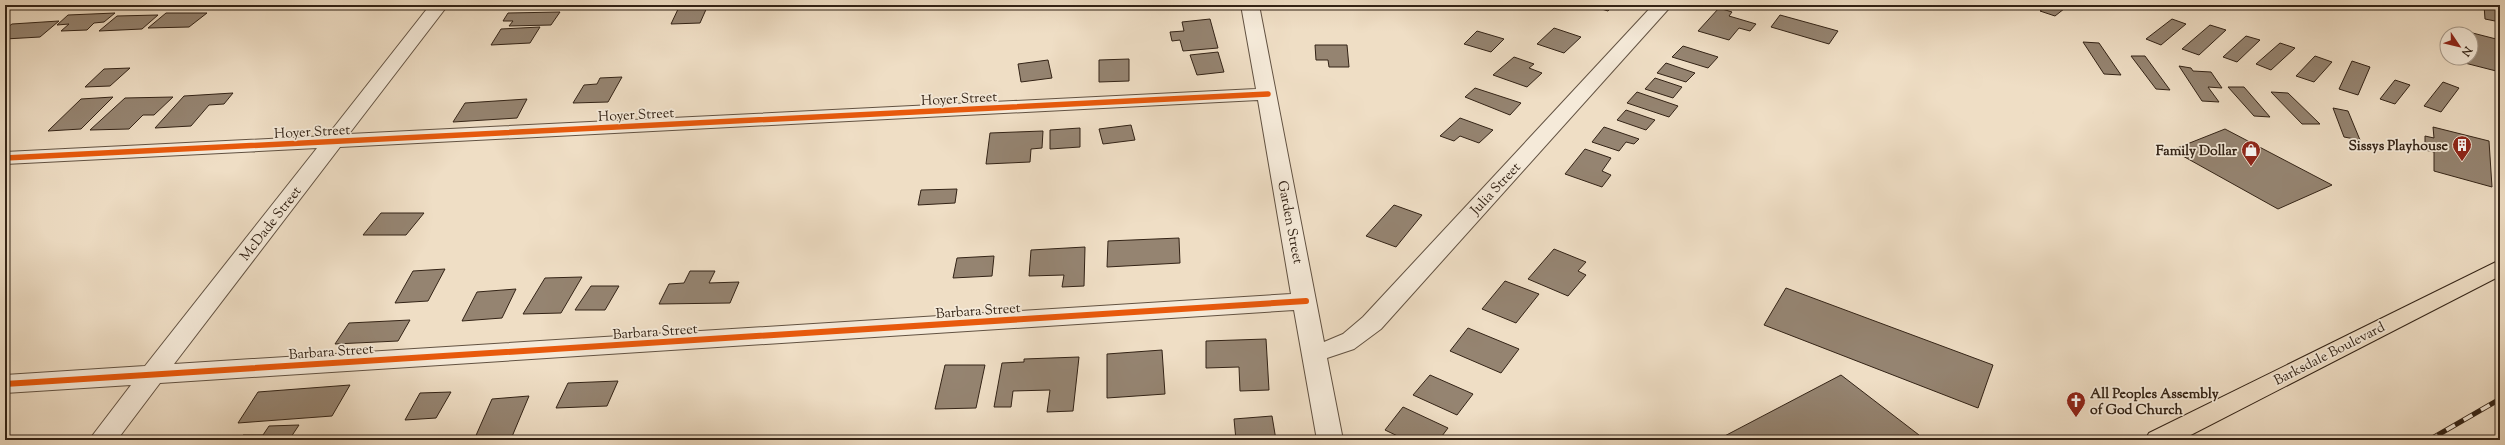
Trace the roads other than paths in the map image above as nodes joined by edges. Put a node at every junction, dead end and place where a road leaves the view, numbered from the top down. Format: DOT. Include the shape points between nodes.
graph roads {
  1 [pos="439,5"];
  2 [pos="1250,5"];
  3 [pos="1663,5"];
  4 [pos="1268,94"];
  5 [pos="333,142"];
  6 [pos="5,158"];
  7 [pos="2500,268"];
  8 [pos="1306,301"];
  9 [pos="1314,351"];
  10 [pos="152,374"];
  11 [pos="5,384"];
  12 [pos="102,440"];
  13 [pos="1330,440"];
  14 [pos="2158,440"];
  1 -- 5 [label="street, McDade Street"];
  2 -- 4 [label="street, Garden Street"];
  3 -- 9 [label="street, Julia Street" via="1372,323 1343,346 1332,350"];
  4 -- 5 [label="street, Hoyer Street"];
  4 -- 8 [label="street, Garden Street"];
  5 -- 6 [label="street, Hoyer Street"];
  5 -- 10 [label="street, McDade Street"];
  7 -- 14 [label="main road, Barksdale Boulevard"];
  8 -- 9 [label="street, Garden Street"];
  8 -- 10 [label="street, Barbara Street"];
  9 -- 13 [label="street, Garden Street"];
  10 -- 11 [label="street, Barbara Street"];
  10 -- 12 [label="street, McDade Street"];
}
